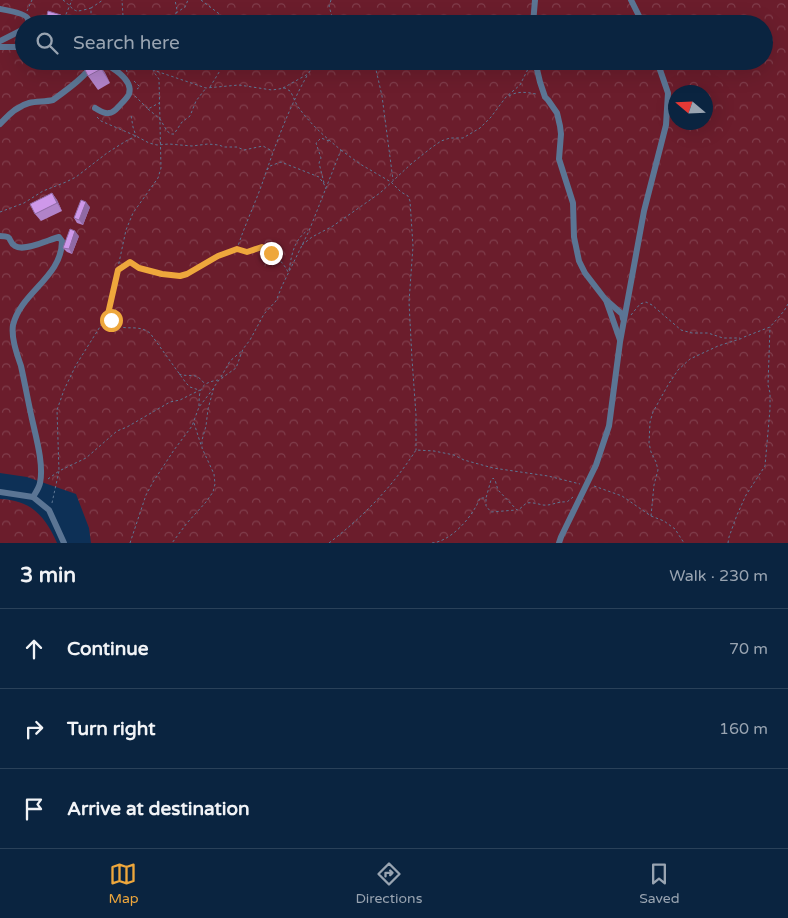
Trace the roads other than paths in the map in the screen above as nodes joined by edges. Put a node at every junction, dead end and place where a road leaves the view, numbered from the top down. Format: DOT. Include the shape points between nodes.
graph roads {
  1 [pos="535,0"];
  2 [pos="631,0"];
  3 [pos="0,9"];
  4 [pos="24,15"];
  5 [pos="534,15"];
  6 [pos="638,15"];
  7 [pos="15,34"];
  8 [pos="0,41"];
  9 [pos="0,46"];
  10 [pos="15,47"];
  11 [pos="90,70"];
  12 [pos="116,70"];
  13 [pos="537,70"];
  14 [pos="660,70"];
  15 [pos="94,110"];
  16 [pos="0,124"];
  17 [pos="0,236"];
  18 [pos="605,299"];
  19 [pos="624,323"];
  20 [pos="620,342"];
  21 [pos="0,492"];
  22 [pos="33,496"];
  23 [pos="64,543"];
  24 [pos="559,543"];
  1 -- 5 [label="street"];
  2 -- 6 [label="street"];
  3 -- 4 [label="street"];
  7 -- 8 [label="street"];
  9 -- 10 [label="street"];
  11 -- 16 [label="street" via="53,100 22,106"];
  12 -- 15 [label="street" via="127,83 129,94 113,112 108,114"];
  13 -- 18 [label="street" via="544,97 557,113 560,126 559,159 573,203 574,237 579,260"];
  14 -- 19 [label="street" via="668,93 666,125 644,211"];
  17 -- 22 [label="street" via="7,236 17,248 58,236 62,241 52,271 21,307 13,327 38,444 40,486"];
  18 -- 19 [label="street" via="622,314"];
  18 -- 20 [label="street"];
  19 -- 20 [label="street"];
  20 -- 24 [label="street" via="609,426 596,465"];
  21 -- 22 [label="street"];
  22 -- 23 [label="street" via="49,510"];
}
